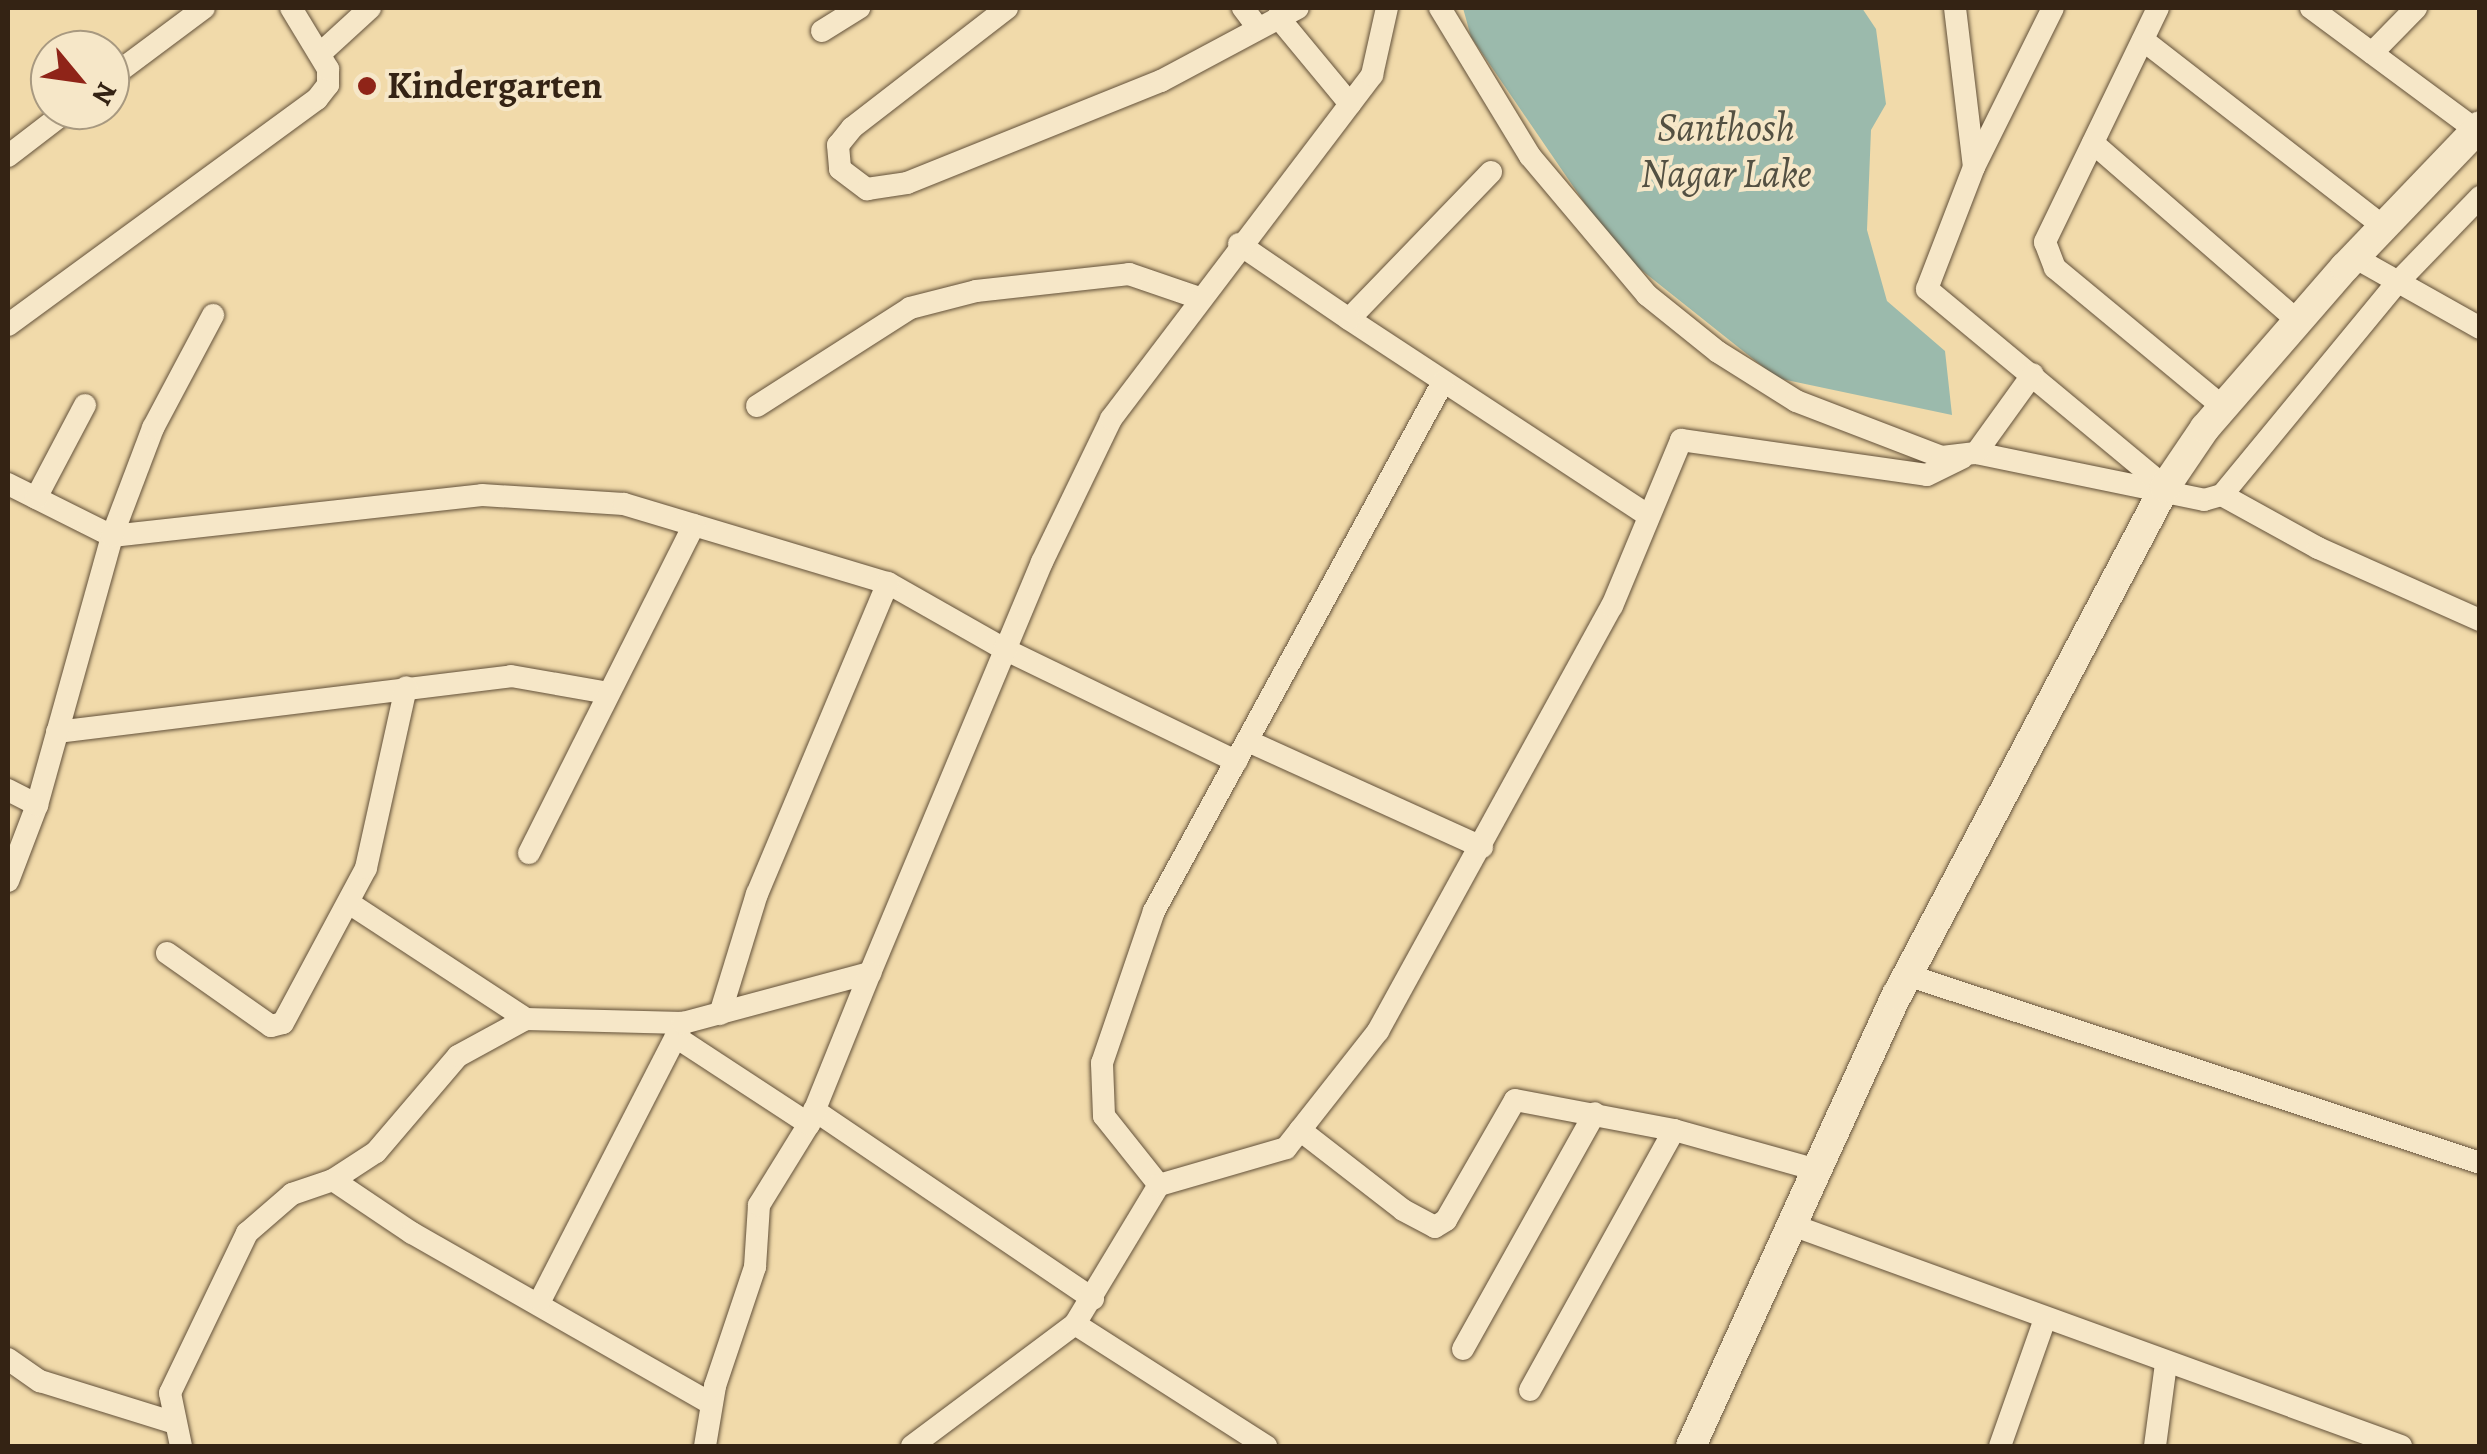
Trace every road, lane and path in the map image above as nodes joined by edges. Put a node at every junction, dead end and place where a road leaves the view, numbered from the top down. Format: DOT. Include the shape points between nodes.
graph roads {
  1 [pos="204,8"];
  2 [pos="292,8"];
  3 [pos="370,8"];
  4 [pos="858,8"];
  5 [pos="1008,8"];
  6 [pos="1243,8"];
  7 [pos="1388,8"];
  8 [pos="1440,8"];
  9 [pos="1956,8"];
  10 [pos="2053,8"];
  11 [pos="2158,8"];
  12 [pos="2311,8"];
  13 [pos="2416,8"];
  14 [pos="1278,18"];
  15 [pos="822,31"];
  16 [pos="2143,40"];
  17 [pos="322,52"];
  18 [pos="2372,53"];
  19 [pos="130,63"];
  20 [pos="1350,104"];
  21 [pos="2478,128"];
  22 [pos="42,130"];
  23 [pos="2092,143"];
  24 [pos="8,156"];
  25 [pos="1974,167"];
  26 [pos="1490,172"];
  27 [pos="2480,197"];
  28 [pos="2383,226"];
  29 [pos="1239,244"];
  30 [pos="2354,257"];
  31 [pos="2396,284"];
  32 [pos="1199,298"];
  33 [pos="213,315"];
  34 [pos="1349,319"];
  35 [pos="2298,321"];
  36 [pos="8,326"];
  37 [pos="2480,328"];
  38 [pos="2033,374"];
  39 [pos="1443,382"];
  40 [pos="85,405"];
  41 [pos="757,406"];
  42 [pos="2223,407"];
  43 [pos="1969,455"];
  44 [pos="8,469"];
  45 [pos="8,484"];
  46 [pos="2164,486"];
  47 [pos="39,493"];
  48 [pos="2222,495"];
  49 [pos="1647,516"];
  50 [pos="694,525"];
  51 [pos="112,536"];
  52 [pos="888,584"];
  53 [pos="2480,620"];
  54 [pos="1004,650"];
  55 [pos="406,687"];
  56 [pos="608,693"];
  57 [pos="57,732"];
  58 [pos="1242,751"];
  59 [pos="8,790"];
  60 [pos="37,805"];
  61 [pos="1482,847"];
  62 [pos="529,852"];
  63 [pos="8,880"];
  64 [pos="349,903"];
  65 [pos="168,953"];
  66 [pos="870,973"];
  67 [pos="1907,976"];
  68 [pos="720,1014"];
  69 [pos="526,1018"];
  70 [pos="680,1030"];
  71 [pos="1595,1113"];
  72 [pos="812,1117"];
  73 [pos="1300,1130"];
  74 [pos="1674,1130"];
  75 [pos="2480,1163"];
  76 [pos="1817,1170"];
  77 [pos="333,1180"];
  78 [pos="1159,1184"];
  79 [pos="1792,1224"];
  80 [pos="1093,1299"];
  81 [pos="540,1301"];
  82 [pos="2046,1319"];
  83 [pos="1075,1324"];
  84 [pos="1463,1349"];
  85 [pos="8,1359"];
  86 [pos="2166,1364"];
  87 [pos="1530,1390"];
  88 [pos="710,1403"];
  89 [pos="172,1422"];
  90 [pos="180,1446"];
  91 [pos="706,1446"];
  92 [pos="912,1446"];
  93 [pos="1266,1446"];
  94 [pos="1691,1446"];
  95 [pos="2000,1446"];
  96 [pos="2155,1446"];
  97 [pos="2400,1446"];
  1 -- 19 [label="street"];
  2 -- 17 [label="street"];
  3 -- 17 [label="street"];
  4 -- 15 [label="street"];
  5 -- 14 [label="street" via="852,128 838,145 840,169 867,189 907,183 1161,81"];
  6 -- 14 [label="street"];
  7 -- 20 [label="street" via="1378,62"];
  8 -- 43 [label="street" via="1530,156 1647,295 1718,352 1796,401 1868,432"];
  9 -- 25 [label="street"];
  10 -- 25 [label="street"];
  11 -- 16 [label="street"];
  12 -- 18 [label="street"];
  13 -- 18 [label="street"];
  14 -- 20 [label="street"];
  16 -- 23 [label="street"];
  16 -- 28 [label="street"];
  17 -- 36 [label="street" via="328,85 318,99"];
  18 -- 21 [label="street"];
  20 -- 29 [label="street"];
  21 -- 28 [label="street"];
  22 -- 24 [label="street"];
  23 -- 35 [label="street"];
  23 -- 42 [label="street" via="2045,242 2055,268"];
  25 -- 38 [label="street" via="1928,289"];
  26 -- 34 [label="street"];
  27 -- 31 [label="street"];
  28 -- 30 [label="street"];
  29 -- 32 [label="street"];
  29 -- 34 [label="street"];
  30 -- 31 [label="street"];
  30 -- 35 [label="street"];
  31 -- 37 [label="street"];
  31 -- 48 [label="street"];
  32 -- 41 [label="street" via="1129,274 976,291 910,308"];
  32 -- 54 [label="street" via="1112,419"];
  33 -- 51 [label="street" via="153,428"];
  34 -- 39 [label="street"];
  35 -- 42 [label="street"];
  38 -- 43 [label="street"];
  38 -- 46 [label="street"];
  39 -- 49 [label="street"];
  39 -- 58 [label="street"];
  40 -- 47 [label="street"];
  42 -- 46 [label="street"];
  43 -- 46 [label="street"];
  43 -- 49 [label="street" via="1927,474 1681,440"];
  44 -- 47 [label="street"];
  45 -- 47 [label="street"];
  46 -- 48 [label="street" via="2204,500"];
  46 -- 67 [label="street"];
  47 -- 51 [label="street"];
  48 -- 53 [label="street" via="2318,548"];
  49 -- 61 [label="street" via="1612,606"];
  50 -- 51 [label="street" via="588,498 482,495"];
  50 -- 52 [label="street"];
  50 -- 56 [label="street"];
  51 -- 57 [label="street"];
  52 -- 54 [label="street"];
  52 -- 68 [label="street" via="756,894"];
  54 -- 58 [label="street"];
  54 -- 66 [label="street"];
  55 -- 56 [label="street" via="541,676"];
  55 -- 57 [label="street"];
  55 -- 64 [label="street" via="366,868"];
  56 -- 62 [label="street"];
  57 -- 60 [label="street"];
  58 -- 61 [label="street"];
  58 -- 78 [label="street" via="1154,912 1102,1063 1104,1116"];
  59 -- 60 [label="street"];
  60 -- 63 [label="street"];
  61 -- 73 [label="street" via="1378,1032"];
  64 -- 65 [label="street" via="277,1027"];
  64 -- 69 [label="street"];
  66 -- 68 [label="street"];
  66 -- 72 [label="street"];
  67 -- 75 [label="street"];
  67 -- 76 [label="street"];
  68 -- 70 [label="street"];
  69 -- 70 [label="street"];
  69 -- 77 [label="street" via="458,1056 397,1134"];
  70 -- 72 [label="street"];
  70 -- 81 [label="street"];
  71 -- 73 [label="street" via="1511,1102 1454,1208 1436,1227 1402,1210"];
  71 -- 74 [label="street"];
  71 -- 84 [label="street"];
  72 -- 80 [label="street"];
  72 -- 88 [label="street" via="759,1205 755,1267"];
  73 -- 78 [label="street" via="1286,1148"];
  74 -- 76 [label="street"];
  74 -- 87 [label="street"];
  76 -- 79 [label="street"];
  77 -- 81 [label="street" via="412,1233"];
  77 -- 89 [label="street" via="292,1194 247,1234 170,1393"];
  78 -- 80 [label="street"];
  79 -- 82 [label="street"];
  79 -- 94 [label="street"];
  80 -- 83 [label="street"];
  81 -- 88 [label="street"];
  82 -- 86 [label="street"];
  82 -- 95 [label="street"];
  83 -- 92 [label="street"];
  83 -- 93 [label="street"];
  85 -- 89 [label="street" via="40,1380"];
  86 -- 96 [label="street"];
  86 -- 97 [label="street"];
  88 -- 91 [label="street"];
  89 -- 90 [label="street"];
}
